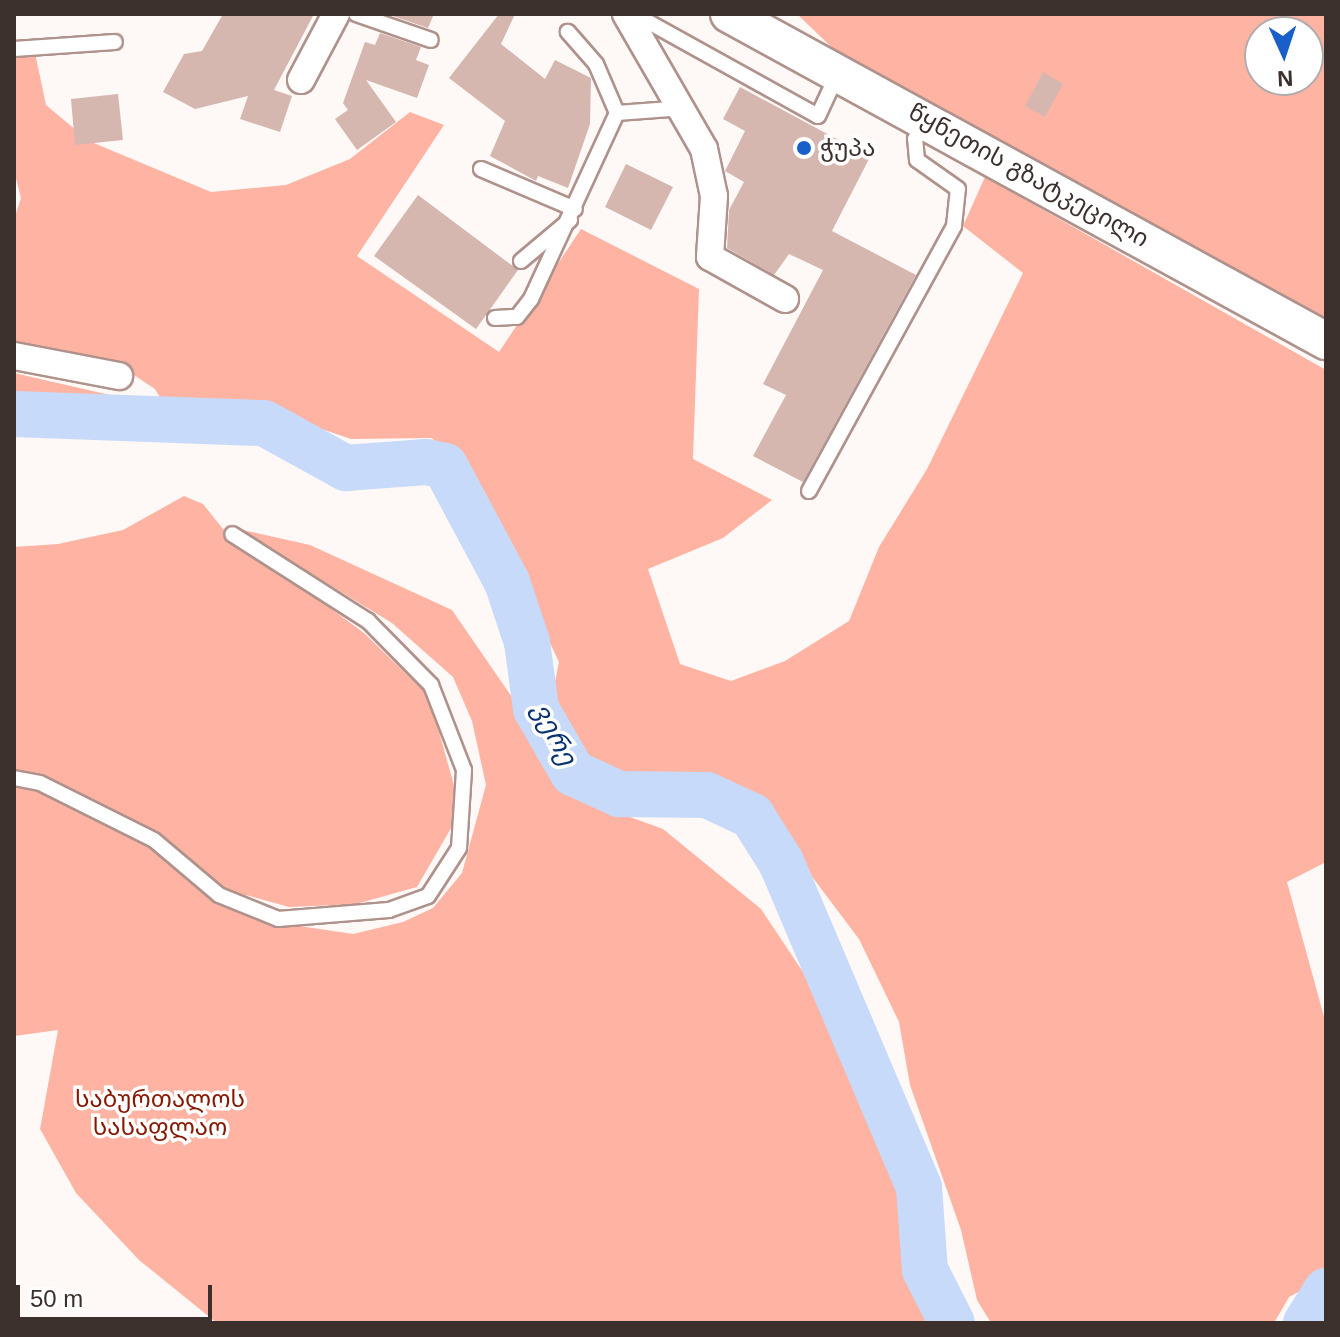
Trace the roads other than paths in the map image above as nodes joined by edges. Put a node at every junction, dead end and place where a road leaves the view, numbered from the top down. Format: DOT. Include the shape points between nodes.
graph roads {
  1 [pos="336,14"];
  2 [pos="356,14"];
  3 [pos="626,14"];
  4 [pos="634,14"];
  5 [pos="729,14"];
  6 [pos="568,32"];
  7 [pos="431,40"];
  8 [pos="115,42"];
  9 [pos="14,49"];
  10 [pos="839,71"];
  11 [pos="301,80"];
  12 [pos="685,108"];
  13 [pos="617,113"];
  14 [pos="927,119"];
  15 [pos="481,169"];
  16 [pos="572,215"];
  17 [pos="521,261"];
  18 [pos="785,299"];
  19 [pos="495,318"];
  20 [pos="1326,341"];
  21 [pos="14,356"];
  22 [pos="119,376"];
  23 [pos="809,491"];
  24 [pos="232,534"];
  25 [pos="14,778"];
  1 -- 11 [label="street"];
  2 -- 7 [label="lane"];
  3 -- 12 [label="street"];
  4 -- 10 [label="lane" via="818,116"];
  5 -- 10 [label="main road, წყნეთის გზატკეცილი"];
  6 -- 13 [label="lane" via="596,64"];
  8 -- 9 [label="lane"];
  10 -- 14 [label="main road, წყნეთის გზატკეცილი"];
  12 -- 13 [label="lane"];
  12 -- 18 [label="street" via="704,149 714,196 710,257"];
  13 -- 16 [label="lane"];
  14 -- 20 [label="main road, წყნეთის გზატკეცილი"];
  14 -- 23 [label="lane" via="914,148 917,160 958,189 954,226"];
  15 -- 16 [label="lane"];
  16 -- 17 [label="lane"];
  16 -- 19 [label="lane" via="531,299 517,317"];
  21 -- 22 [label="street"];
  24 -- 25 [label="lane" via="368,621 431,685 464,770 459,848 428,896 389,910 278,919 219,895 154,840 40,783"];
}
